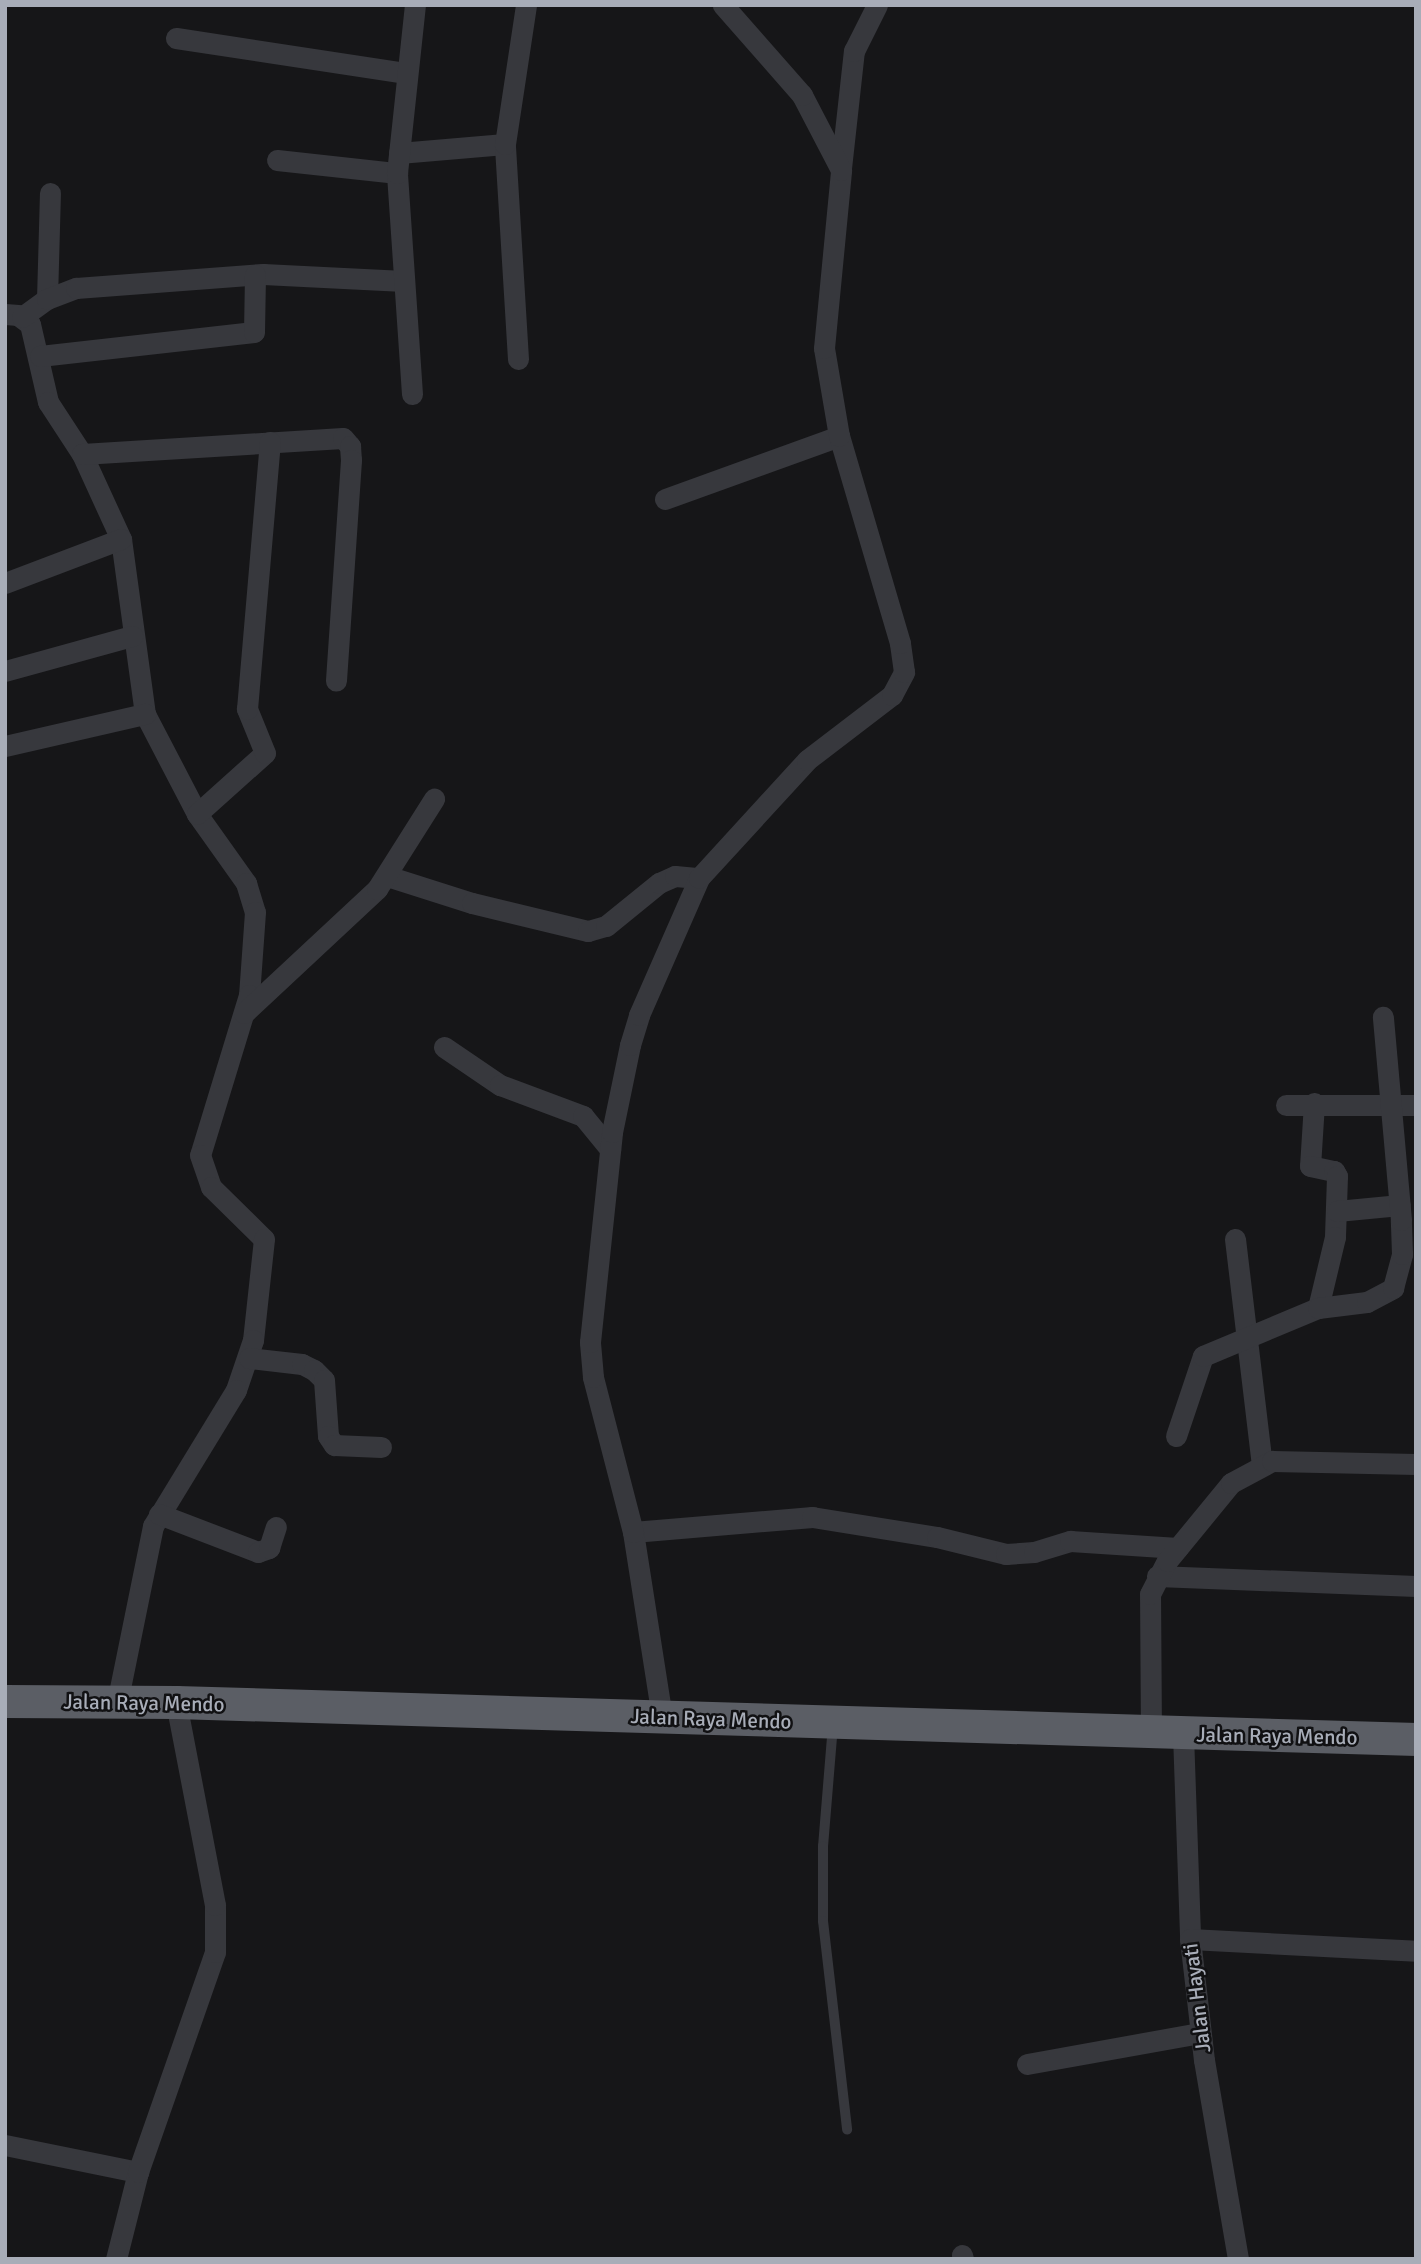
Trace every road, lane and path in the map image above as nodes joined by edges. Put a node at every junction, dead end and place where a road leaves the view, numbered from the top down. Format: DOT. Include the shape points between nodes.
graph roads {
  1 [pos="415,5"];
  2 [pos="526,5"];
  3 [pos="723,5"];
  4 [pos="877,5"];
  5 [pos="176,38"];
  6 [pos="406,73"];
  7 [pos="505,144"];
  8 [pos="277,160"];
  9 [pos="398,163"];
  10 [pos="841,170"];
  11 [pos="50,193"];
  12 [pos="255,275"];
  13 [pos="404,281"];
  14 [pos="47,299"];
  15 [pos="13,316"];
  16 [pos="40,356"];
  17 [pos="518,359"];
  18 [pos="412,394"];
  19 [pos="839,436"];
  20 [pos="270,442"];
  21 [pos="82,453"];
  22 [pos="665,499"];
  23 [pos="121,539"];
  24 [pos="5,583"];
  25 [pos="132,636"];
  26 [pos="5,671"];
  27 [pos="336,680"];
  28 [pos="145,714"];
  29 [pos="5,746"];
  30 [pos="434,799"];
  31 [pos="197,814"];
  32 [pos="387,876"];
  33 [pos="699,877"];
  34 [pos="244,1013"];
  35 [pos="1382,1017"];
  36 [pos="444,1047"];
  37 [pos="1314,1103"];
  38 [pos="1286,1105"];
  39 [pos="1394,1105"];
  40 [pos="1416,1105"];
  41 [pos="610,1149"];
  42 [pos="1400,1205"];
  43 [pos="1337,1211"];
  44 [pos="1235,1239"];
  45 [pos="1408,1274"];
  46 [pos="1318,1308"];
  47 [pos="1247,1336"];
  48 [pos="249,1358"];
  49 [pos="1176,1436"];
  50 [pos="381,1447"];
  51 [pos="1262,1464"];
  52 [pos="1416,1464"];
  53 [pos="159,1514"];
  54 [pos="276,1527"];
  55 [pos="633,1532"];
  56 [pos="1178,1548"];
  57 [pos="1157,1576"];
  58 [pos="1416,1586"];
  59 [pos="5,1701"];
  60 [pos="176,1702"];
  61 [pos="117,1703"];
  62 [pos="662,1717"];
  63 [pos="834,1723"];
  64 [pos="1167,1734"];
  65 [pos="1416,1739"];
  66 [pos="1190,1938"];
  67 [pos="1416,1951"];
  68 [pos="1200,2033"];
  69 [pos="1027,2064"];
  70 [pos="847,2130"];
  71 [pos="5,2145"];
  72 [pos="138,2172"];
  73 [pos="116,2259"];
  74 [pos="1238,2259"];
  1 -- 6 [label="street"];
  2 -- 7 [label="street"];
  3 -- 10 [label="street" via="802,95"];
  4 -- 10 [label="street" via="854,51"];
  5 -- 6 [label="street"];
  6 -- 9 [label="street"];
  7 -- 9 [label="street"];
  7 -- 17 [label="street"];
  8 -- 9 [label="street"];
  9 -- 13 [label="street"];
  10 -- 19 [label="street" via="824,317 824,348"];
  11 -- 14 [label="street"];
  12 -- 13 [label="street"];
  12 -- 14 [label="street" via="76,288"];
  12 -- 16 [label="street" via="254,332"];
  13 -- 18 [label="street"];
  14 -- 15 [label="street"];
  15 -- 16 [label="street" via="36,337"];
  16 -- 21 [label="street" via="48,402"];
  19 -- 22 [label="street"];
  19 -- 33 [label="street" via="904,658 901,684 794,773"];
  20 -- 21 [label="street"];
  20 -- 27 [label="street" via="331,436 344,438 350,446"];
  20 -- 31 [label="street" via="247,709 265,753"];
  21 -- 23 [label="street"];
  23 -- 24 [label="street"];
  23 -- 25 [label="street"];
  25 -- 26 [label="street"];
  25 -- 28 [label="street"];
  28 -- 29 [label="street"];
  28 -- 31 [label="street"];
  30 -- 32 [label="street"];
  31 -- 34 [label="street" via="246,883 255,912 256,942"];
  32 -- 33 [label="street" via="472,903 588,931 606,926 659,883 675,876"];
  32 -- 34 [label="street"];
  33 -- 41 [label="street" via="639,1015"];
  34 -- 48 [label="street" via="203,1140 201,1166 211,1187 259,1230 264,1254"];
  35 -- 39 [label="street"];
  36 -- 41 [label="street" via="500,1085 583,1116"];
  37 -- 38 [label="street"];
  37 -- 39 [label="street"];
  37 -- 43 [label="street" via="1310,1166 1336,1173"];
  39 -- 40 [label="street"];
  39 -- 42 [label="street"];
  41 -- 55 [label="street" via="590,1342 603,1420"];
  42 -- 43 [label="street"];
  42 -- 45 [label="street"];
  43 -- 46 [label="street" via="1332,1258"];
  44 -- 47 [label="street"];
  45 -- 46 [label="street" via="1382,1297"];
  46 -- 47 [label="street"];
  47 -- 49 [label="street" via="1203,1356"];
  47 -- 51 [label="street"];
  48 -- 50 [label="street" via="302,1364 314,1370 324,1380 328,1436 334,1445"];
  48 -- 53 [label="street" via="220,1418"];
  51 -- 52 [label="street" via="1289,1459"];
  51 -- 56 [label="street" via="1231,1483"];
  53 -- 54 [label="street" via="258,1552 269,1548"];
  53 -- 61 [label="street" via="145,1551"];
  55 -- 56 [label="street" via="812,1517 937,1537 1006,1554 1034,1552 1070,1541"];
  55 -- 62 [label="street"];
  56 -- 57 [label="street"];
  57 -- 58 [label="street"];
  57 -- 64 [label="street, Jalan Hayati" via="1148,1608"];
  59 -- 61 [label="highway, Jalan Raya Mendo"];
  60 -- 61 [label="highway, Jalan Raya Mendo"];
  60 -- 62 [label="highway, Jalan Raya Mendo"];
  60 -- 72 [label="street" via="215,1905 216,1941"];
  62 -- 63 [label="highway, Jalan Raya Mendo"];
  63 -- 64 [label="highway, Jalan Raya Mendo"];
  63 -- 70 [label="lane" via="823,1846 823,1920"];
  64 -- 65 [label="highway, Jalan Raya Mendo"];
  64 -- 66 [label="street, Jalan Hayati"];
  66 -- 67 [label="street"];
  66 -- 68 [label="street, Jalan Hayati"];
  68 -- 69 [label="street"];
  68 -- 74 [label="street, Jalan Hayati"];
  71 -- 72 [label="street"];
  72 -- 73 [label="street"];
}
